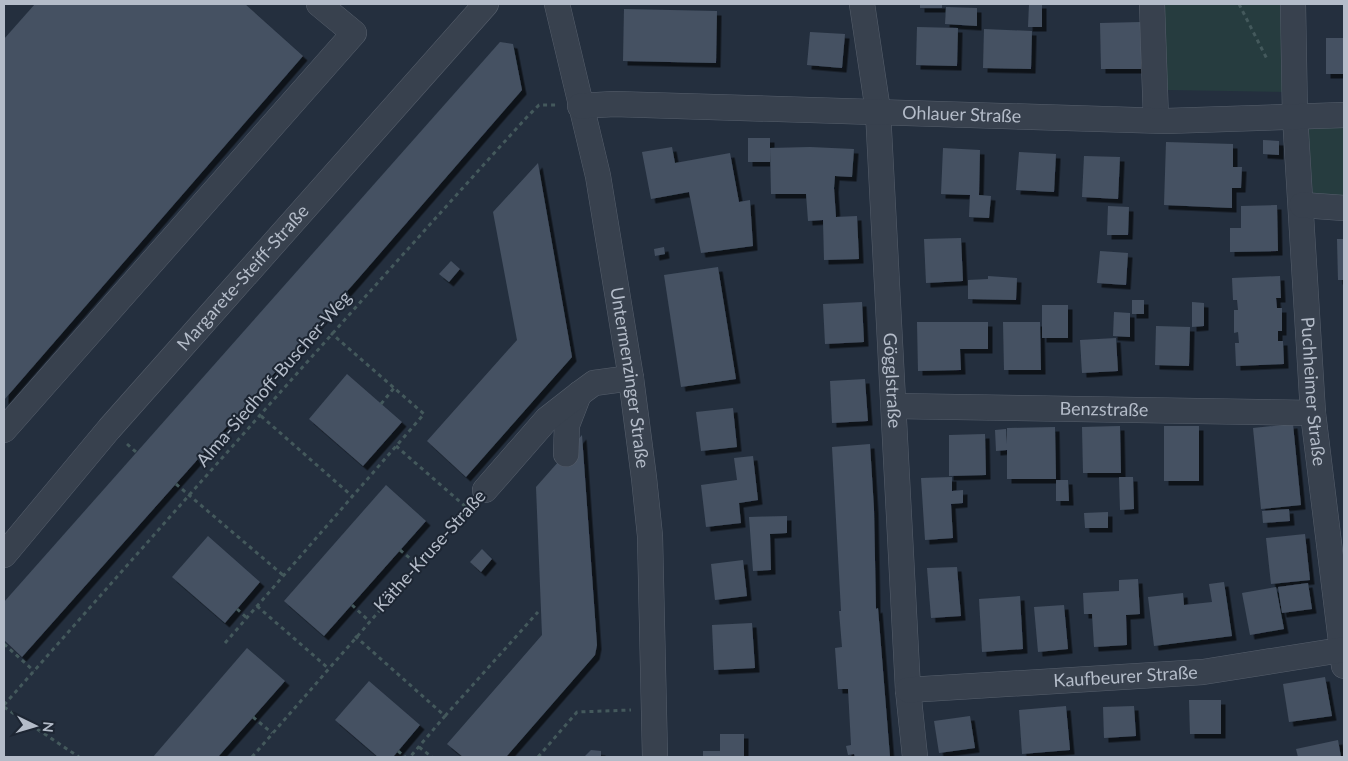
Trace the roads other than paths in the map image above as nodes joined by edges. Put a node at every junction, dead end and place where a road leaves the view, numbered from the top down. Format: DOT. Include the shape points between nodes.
graph roads {
  1 [pos="319,4"];
  2 [pos="486,4"];
  3 [pos="557,4"];
  4 [pos="862,4"];
  5 [pos="1152,4"];
  6 [pos="1293,4"];
  7 [pos="580,106"];
  8 [pos="878,111"];
  9 [pos="1344,115"];
  10 [pos="1295,116"];
  11 [pos="1156,120"];
  12 [pos="1302,205"];
  13 [pos="1344,208"];
  14 [pos="631,378"];
  15 [pos="579,394"];
  16 [pos="894,406"];
  17 [pos="1313,414"];
  18 [pos="4,430"];
  19 [pos="566,454"];
  20 [pos="485,490"];
  21 [pos="4,555"];
  22 [pos="1343,658"];
  23 [pos="908,690"];
  24 [pos="655,757"];
  25 [pos="915,757"];
  1 -- 18 [label="street" via="354,33"];
  2 -- 21 [label="street, Margarete-Steiff-Straße" via="109,429"];
  3 -- 7 [label="street, Untermenzinger Straße"];
  4 -- 8 [label="street, Gögglstraße"];
  5 -- 11 [label="street"];
  6 -- 10 [label="street, Puchheimer Straße"];
  7 -- 8 [label="street, Ohlauer Straße" via="614,104"];
  7 -- 14 [label="street, Untermenzinger Straße" via="598,176"];
  8 -- 11 [label="street, Ohlauer Straße"];
  8 -- 16 [label="street, Gögglstraße"];
  9 -- 10 [label="street, Ohlauer Straße"];
  10 -- 11 [label="street, Ohlauer Straße"];
  10 -- 12 [label="street, Puchheimer Straße"];
  12 -- 13 [label="street"];
  12 -- 17 [label="street, Puchheimer Straße"];
  14 -- 15 [label="street, Käthe-Kruse-Straße" via="594,383"];
  14 -- 24 [label="street, Untermenzinger Straße" via="650,536"];
  15 -- 19 [label="street" via="567,425"];
  15 -- 20 [label="street, Käthe-Kruse-Straße" via="547,419"];
  16 -- 17 [label="street, Benzstraße"];
  16 -- 23 [label="street, Gögglstraße"];
  17 -- 22 [label="street, Puchheimer Straße"];
  22 -- 23 [label="street, Kaufbeurer Straße" via="1204,672"];
  23 -- 25 [label="street, Gögglstraße"];
}
